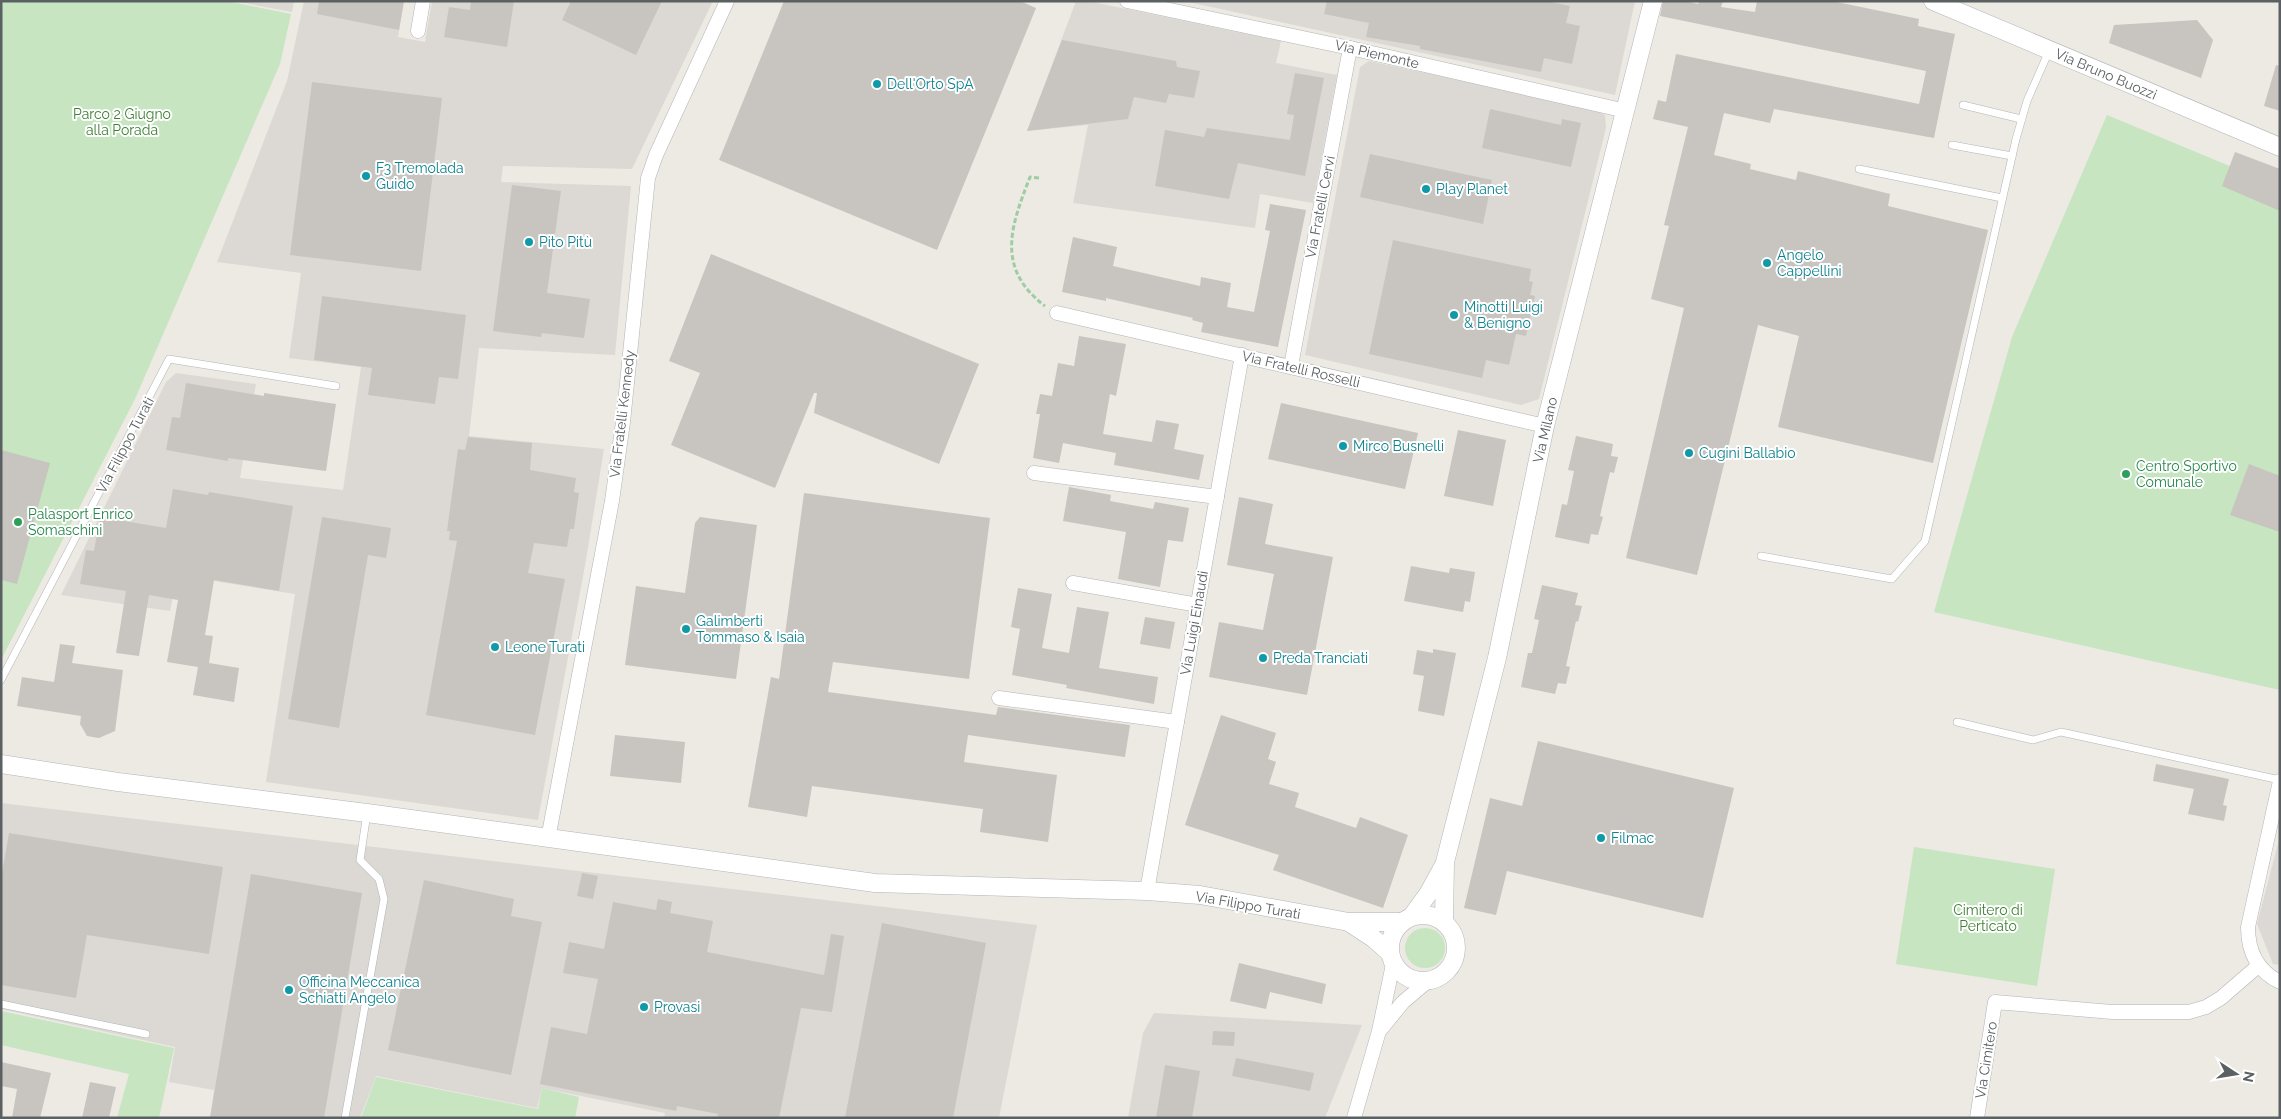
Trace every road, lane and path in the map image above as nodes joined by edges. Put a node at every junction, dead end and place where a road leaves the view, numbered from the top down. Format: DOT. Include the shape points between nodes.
graph roads {
  1 [pos="423,1"];
  2 [pos="727,1"];
  3 [pos="1127,1"];
  4 [pos="1653,1"];
  5 [pos="1933,1"];
  6 [pos="418,31"];
  7 [pos="1350,48"];
  8 [pos="2050,50"];
  9 [pos="1963,105"];
  10 [pos="1626,111"];
  11 [pos="2022,119"];
  12 [pos="1952,145"];
  13 [pos="2280,147"];
  14 [pos="2012,156"];
  15 [pos="1859,169"];
  16 [pos="1038,178"];
  17 [pos="2002,198"];
  18 [pos="1057,313"];
  19 [pos="1242,355"];
  20 [pos="1291,366"];
  21 [pos="336,386"];
  22 [pos="1545,426"];
  23 [pos="1034,472"];
  24 [pos="1217,497"];
  25 [pos="1760,556"];
  26 [pos="1073,583"];
  27 [pos="1198,604"];
  28 [pos="1,680"];
  29 [pos="999,698"];
  30 [pos="1177,722"];
  31 [pos="1957,722"];
  32 [pos="1,764"];
  33 [pos="2280,781"];
  34 [pos="367,813"];
  35 [pos="548,839"];
  36 [pos="1446,862"];
  37 [pos="1146,891"];
  38 [pos="1407,919"];
  39 [pos="1444,921"];
  40 [pos="1349,922"];
  41 [pos="1391,958"];
  42 [pos="2258,966"];
  43 [pos="1428,981"];
  44 [pos="2280,982"];
  45 [pos="1,1004"];
  46 [pos="1379,1031"];
  47 [pos="146,1034"];
  48 [pos="345,1118"];
  49 [pos="1354,1118"];
  50 [pos="1977,1118"];
  1 -- 6 [label="street"];
  2 -- 35 [label="street, Via Fratelli Kennedy" via="656,155 646,186 612,501"];
  3 -- 7 [label="street, Via Piemonte"];
  4 -- 10 [label="street, Via Milano"];
  5 -- 8 [label="street, Via Bruno Buozzi"];
  7 -- 10 [label="street, Via Piemonte"];
  7 -- 20 [label="street, Via Fratelli Cervi"];
  8 -- 11 [label="lane"];
  8 -- 13 [label="street, Via Bruno Buozzi"];
  9 -- 11 [label="lane"];
  10 -- 22 [label="street, Via Milano"];
  11 -- 14 [label="lane"];
  12 -- 14 [label="lane"];
  14 -- 17 [label="lane"];
  15 -- 17 [label="lane"];
  16 -- 18 [label="path" via="1030,178 1013,223 1011,253 1018,277 1043,305"];
  17 -- 25 [label="lane" via="1925,541 1892,580"];
  18 -- 19 [label="street, Via Fratelli Rosselli"];
  19 -- 20 [label="street, Via Fratelli Rosselli"];
  19 -- 24 [label="street, Via Luigi Einaudi"];
  20 -- 22 [label="street, Via Fratelli Rosselli"];
  21 -- 28 [label="lane, Via Filippo Turati" via="170,359"];
  22 -- 36 [label="street, Via Milano" via="1497,658"];
  23 -- 24 [label="street"];
  24 -- 27 [label="street, Via Luigi Einaudi"];
  26 -- 27 [label="street"];
  27 -- 30 [label="street, Via Luigi Einaudi"];
  29 -- 30 [label="street"];
  30 -- 37 [label="street, Via Luigi Einaudi"];
  31 -- 33 [label="lane" via="2033,740 2061,732"];
  32 -- 34 [label="street, Via Filippo Turati"];
  33 -- 42 [label="street" via="2248,920 2249,941"];
  34 -- 35 [label="street, Via Filippo Turati"];
  34 -- 48 [label="lane" via="360,860 379,880 384,900"];
  35 -- 37 [label="street, Via Filippo Turati" via="875,883"];
  36 -- 38 [label="street, Via Milano" via="1428,894"];
  36 -- 39 [label="street, Via Milano"];
  37 -- 40 [label="street, Via Filippo Turati" via="1200,895"];
  38 -- 39 [label="street" via="1428,915"];
  38 -- 40 [label="street, Via Filippo Turati"];
  38 -- 41 [label="street" via="1391,937"];
  39 -- 43 [label="street" via="1454,935 1457,951 1447,971"];
  40 -- 41 [label="street, Via Filippo Turati" via="1373,938"];
  41 -- 43 [label="street" via="1408,978"];
  41 -- 46 [label="street"];
  42 -- 44 [label="street"];
  42 -- 50 [label="street, Via Cimitero" via="2221,998 2190,1012 2106,1012 1995,1002"];
  43 -- 46 [label="street" via="1403,1002"];
  45 -- 47 [label="lane"];
  46 -- 49 [label="street"];
}
